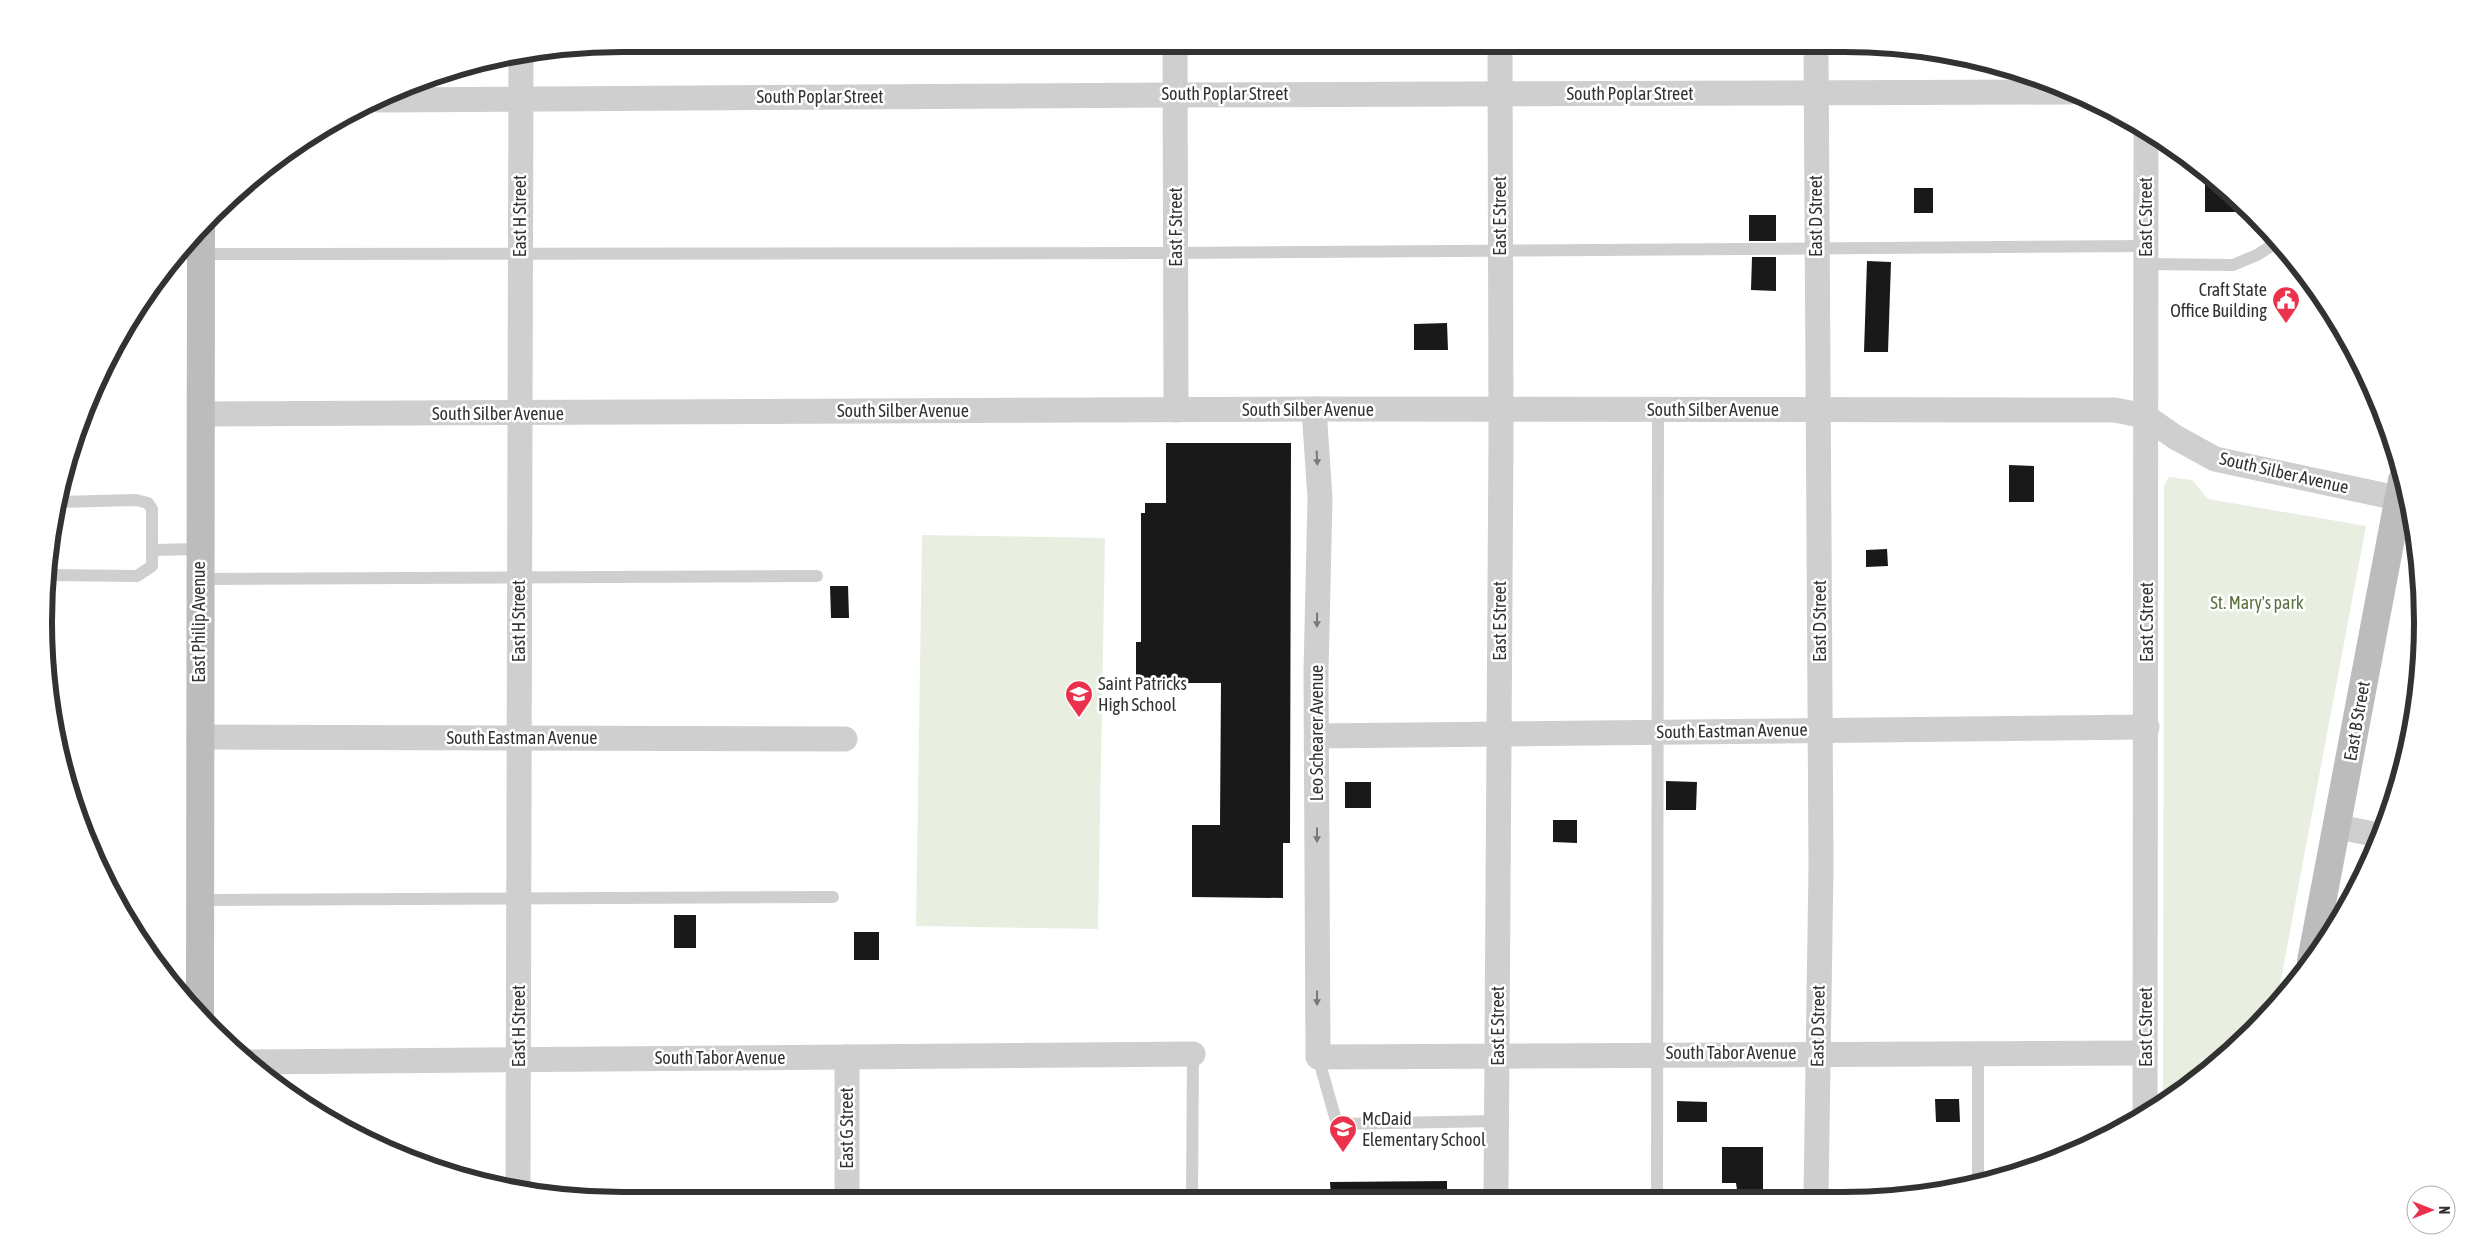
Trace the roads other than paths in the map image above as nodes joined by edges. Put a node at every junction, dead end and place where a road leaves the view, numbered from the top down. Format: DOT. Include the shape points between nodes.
graph roads {
  1 [pos="1175,52"];
  2 [pos="1500,52"];
  3 [pos="1816,52"];
  4 [pos="521,61"];
  5 [pos="2051,92"];
  6 [pos="1816,93"];
  7 [pos="1175,94"];
  8 [pos="1500,94"];
  9 [pos="520,99"];
  10 [pos="395,100"];
  11 [pos="2146,140"];
  12 [pos="201,241"];
  13 [pos="2271,246"];
  14 [pos="1816,248"];
  15 [pos="1500,251"];
  16 [pos="1176,253"];
  17 [pos="520,254"];
  18 [pos="2146,255"];
  19 [pos="1314,409"];
  20 [pos="1176,410"];
  21 [pos="1500,410"];
  22 [pos="1658,410"];
  23 [pos="1818,410"];
  24 [pos="200,414"];
  25 [pos="520,414"];
  26 [pos="2145,416"];
  27 [pos="2398,492"];
  28 [pos="2400,501"];
  29 [pos="65,502"];
  30 [pos="199,549"];
  31 [pos="153,550"];
  32 [pos="55,575"];
  33 [pos="818,576"];
  34 [pos="519,577"];
  35 [pos="200,579"];
  36 [pos="2147,727"];
  37 [pos="1820,730"];
  38 [pos="1658,732"];
  39 [pos="1500,734"];
  40 [pos="1317,736"];
  41 [pos="200,737"];
  42 [pos="519,738"];
  43 [pos="845,739"];
  44 [pos="2338,828"];
  45 [pos="2373,834"];
  46 [pos="833,897"];
  47 [pos="519,899"];
  48 [pos="200,900"];
  49 [pos="2315,942"];
  50 [pos="200,1005"];
  51 [pos="1817,1053"];
  52 [pos="1978,1053"];
  53 [pos="2145,1053"];
  54 [pos="1193,1054"];
  55 [pos="1657,1054"];
  56 [pos="1498,1055"];
  57 [pos="847,1057"];
  58 [pos="1318,1057"];
  59 [pos="519,1059"];
  60 [pos="260,1062"];
  61 [pos="2145,1105"];
  62 [pos="1497,1121"];
  63 [pos="1978,1176"];
  64 [pos="518,1183"];
  65 [pos="847,1192"];
  66 [pos="1192,1192"];
  67 [pos="1496,1192"];
  68 [pos="1657,1192"];
  69 [pos="1816,1192"];
  1 -- 7 [label="street, East F Street"];
  2 -- 8 [label="street, East E Street"];
  3 -- 6 [label="street, East D Street"];
  4 -- 9 [label="street, East H Street"];
  5 -- 6 [label="street, South Poplar Street"];
  6 -- 8 [label="street, South Poplar Street"];
  6 -- 14 [label="street, East D Street"];
  7 -- 8 [label="street, South Poplar Street"];
  7 -- 9 [label="street, South Poplar Street"];
  7 -- 16 [label="street, East F Street"];
  8 -- 15 [label="street, East E Street"];
  9 -- 10 [label="street, South Poplar Street"];
  9 -- 17 [label="street, East H Street"];
  11 -- 18 [label="street, East C Street"];
  12 -- 17 [label="lane"];
  12 -- 24 [label="main road, East Philip Avenue"];
  13 -- 18 [label="lane" via="2233,264"];
  14 -- 15 [label="lane"];
  14 -- 18 [label="lane"];
  14 -- 23 [label="street, East D Street"];
  15 -- 16 [label="lane"];
  15 -- 21 [label="street, East E Street"];
  16 -- 17 [label="lane"];
  16 -- 20 [label="street, East F Street"];
  17 -- 25 [label="street, East H Street"];
  18 -- 26 [label="street, East C Street"];
  19 -- 20 [label="street, South Silber Avenue"];
  19 -- 21 [label="street, South Silber Avenue"];
  19 -- 40 [label="street, Leo Schearer Avenue, one-way" via="1320,498"];
  20 -- 25 [label="street, South Silber Avenue"];
  21 -- 22 [label="street, South Silber Avenue"];
  21 -- 39 [label="street, East E Street"];
  22 -- 23 [label="street, South Silber Avenue"];
  22 -- 38 [label="lane"];
  23 -- 26 [label="street, South Silber Avenue" via="2115,410"];
  23 -- 37 [label="street, East D Street"];
  24 -- 25 [label="street, South Silber Avenue"];
  24 -- 30 [label="main road, East Philip Avenue"];
  25 -- 34 [label="street, East H Street"];
  26 -- 27 [label="street, South Silber Avenue" via="2215,459"];
  26 -- 36 [label="street, East C Street"];
  28 -- 44 [label="main road, East B Street"];
  29 -- 31 [label="lane" via="136,500 148,503 152,509"];
  30 -- 31 [label="lane"];
  30 -- 35 [label="main road, East Philip Avenue"];
  31 -- 32 [label="lane" via="152,566 137,576"];
  33 -- 34 [label="lane"];
  34 -- 35 [label="lane"];
  34 -- 42 [label="street, East H Street"];
  35 -- 41 [label="main road, East Philip Avenue"];
  36 -- 37 [label="street, South Eastman Avenue"];
  36 -- 53 [label="street, East C Street"];
  37 -- 38 [label="street, South Eastman Avenue"];
  37 -- 51 [label="street, East D Street"];
  38 -- 39 [label="street, South Eastman Avenue"];
  38 -- 55 [label="lane"];
  39 -- 40 [label="street, South Eastman Avenue"];
  39 -- 56 [label="street, East E Street"];
  40 -- 58 [label="street, Leo Schearer Avenue, one-way"];
  41 -- 42 [label="street, South Eastman Avenue"];
  41 -- 48 [label="main road, East Philip Avenue"];
  42 -- 43 [label="street, South Eastman Avenue"];
  42 -- 47 [label="street, East H Street"];
  44 -- 45 [label="street"];
  44 -- 49 [label="main road, East B Street"];
  46 -- 47 [label="lane"];
  47 -- 48 [label="lane"];
  47 -- 59 [label="street, East H Street"];
  48 -- 50 [label="main road, East Philip Avenue"];
  51 -- 52 [label="street, South Tabor Avenue"];
  51 -- 55 [label="street, South Tabor Avenue"];
  51 -- 69 [label="street, East D Street"];
  52 -- 53 [label="street, South Tabor Avenue"];
  52 -- 63 [label="lane"];
  53 -- 61 [label="street, East C Street"];
  54 -- 57 [label="street, South Tabor Avenue"];
  54 -- 66 [label="lane"];
  55 -- 56 [label="street, South Tabor Avenue"];
  55 -- 68 [label="lane"];
  56 -- 58 [label="street, South Tabor Avenue"];
  56 -- 62 [label="street, East E Street"];
  57 -- 59 [label="street, South Tabor Avenue"];
  57 -- 65 [label="street, East G Street"];
  58 -- 62 [label="lane" via="1337,1124"];
  59 -- 60 [label="street, South Tabor Avenue"];
  59 -- 64 [label="street, East H Street"];
  62 -- 67 [label="street, East E Street"];
}
